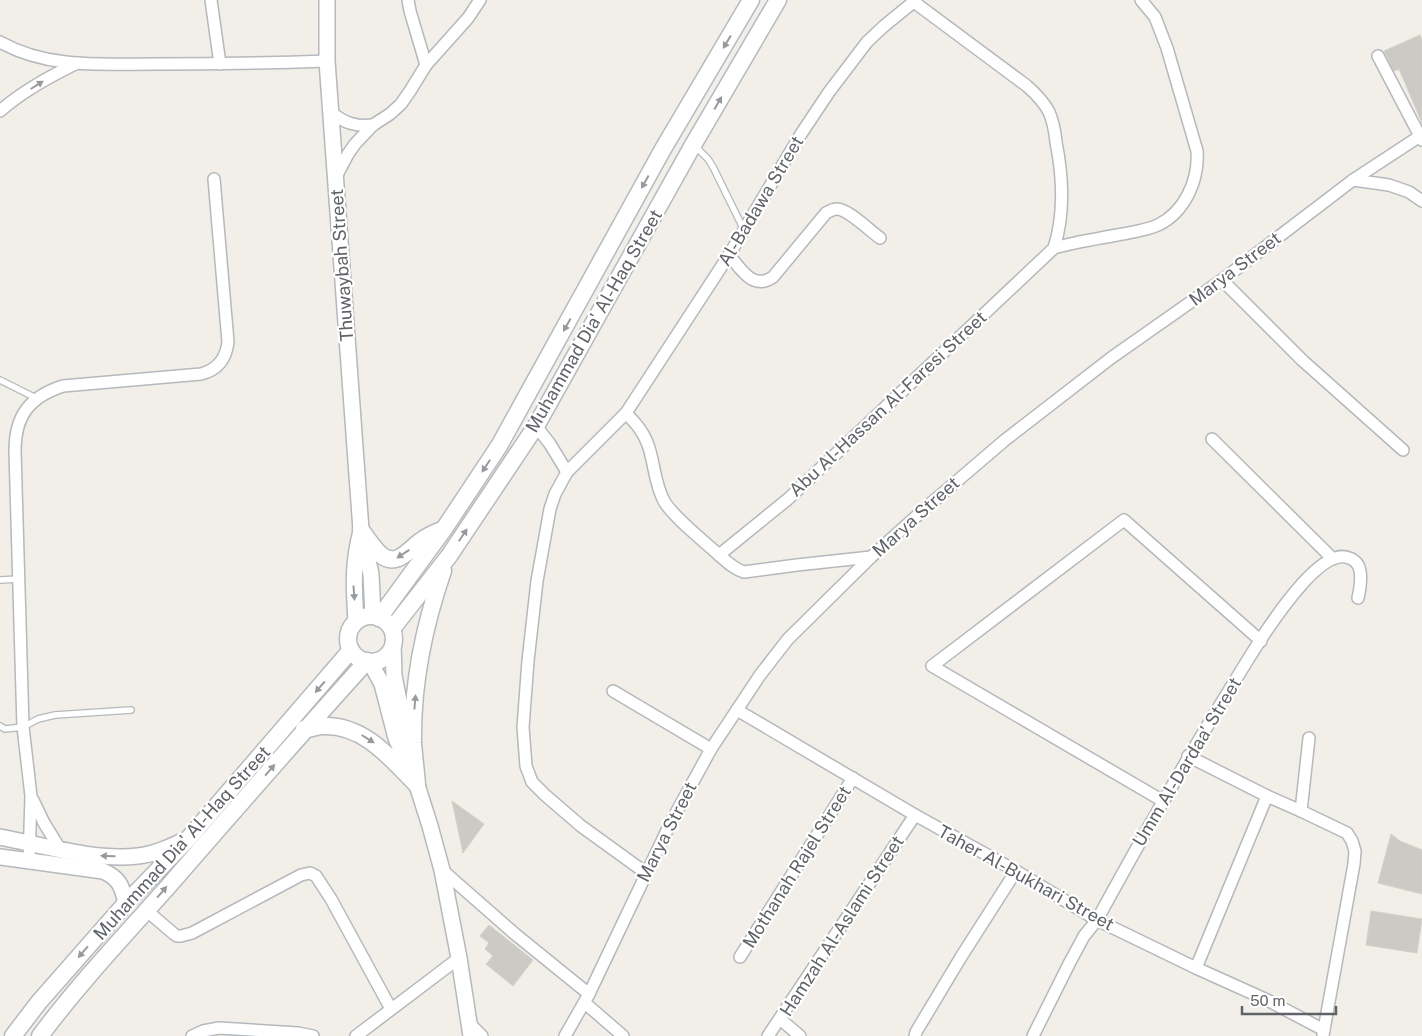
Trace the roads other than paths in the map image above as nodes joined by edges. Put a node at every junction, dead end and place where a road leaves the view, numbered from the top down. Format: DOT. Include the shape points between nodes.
graph roads {
  1 [pos="211,0"];
  2 [pos="326,0"];
  3 [pos="408,0"];
  4 [pos="480,0"];
  5 [pos="751,0"];
  6 [pos="778,0"];
  7 [pos="1141,0"];
  8 [pos="915,1"];
  9 [pos="0,42"];
  10 [pos="1378,56"];
  11 [pos="327,62"];
  12 [pos="76,63"];
  13 [pos="220,64"];
  14 [pos="426,65"];
  15 [pos="0,112"];
  16 [pos="331,112"];
  17 [pos="373,125"];
  18 [pos="1421,138"];
  19 [pos="693,145"];
  20 [pos="336,178"];
  21 [pos="214,179"];
  22 [pos="1353,180"];
  23 [pos="1422,200"];
  24 [pos="744,230"];
  25 [pos="880,238"];
  26 [pos="1054,248"];
  27 [pos="729,255"];
  28 [pos="1222,280"];
  29 [pos="0,380"];
  30 [pos="36,398"];
  31 [pos="626,413"];
  32 [pos="536,426"];
  33 [pos="1212,439"];
  34 [pos="1403,450"];
  35 [pos="567,472"];
  36 [pos="444,529"];
  37 [pos="361,530"];
  38 [pos="720,555"];
  39 [pos="449,556"];
  40 [pos="871,557"];
  41 [pos="1333,558"];
  42 [pos="19,579"];
  43 [pos="0,580"];
  44 [pos="1358,598"];
  45 [pos="376,617"];
  46 [pos="356,622"];
  47 [pos="392,636"];
  48 [pos="1261,641"];
  49 [pos="351,650"];
  50 [pos="368,662"];
  51 [pos="613,691"];
  52 [pos="131,710"];
  53 [pos="737,710"];
  54 [pos="298,725"];
  55 [pos="0,726"];
  56 [pos="23,727"];
  57 [pos="1309,738"];
  58 [pos="711,749"];
  59 [pos="1188,756"];
  60 [pos="406,758"];
  61 [pos="853,778"];
  62 [pos="417,785"];
  63 [pos="31,796"];
  64 [pos="1267,796"];
  65 [pos="1163,801"];
  66 [pos="1301,810"];
  67 [pos="915,815"];
  68 [pos="0,837"];
  69 [pos="189,838"];
  70 [pos="30,843"];
  71 [pos="60,849"];
  72 [pos="0,858"];
  73 [pos="29,861"];
  74 [pos="442,870"];
  75 [pos="1016,871"];
  76 [pos="646,873"];
  77 [pos="126,903"];
  78 [pos="146,910"];
  79 [pos="1097,920"];
  80 [pos="740,957"];
  81 [pos="459,958"];
  82 [pos="1196,968"];
  83 [pos="587,998"];
  84 [pos="39,1002"];
  85 [pos="391,1009"];
  86 [pos="55,1016"];
  87 [pos="780,1019"];
  88 [pos="470,1030"];
  89 [pos="269,1033"];
  90 [pos="1324,1033"];
  91 [pos="13,1036"];
  92 [pos="40,1036"];
  93 [pos="192,1036"];
  94 [pos="313,1036"];
  95 [pos="356,1036"];
  96 [pos="482,1036"];
  97 [pos="565,1036"];
  98 [pos="623,1036"];
  99 [pos="768,1036"];
  100 [pos="800,1036"];
  101 [pos="915,1036"];
  102 [pos="1033,1036"];
  1 -- 13 [label="street"];
  2 -- 11 [label="street, Thuwaybah Street"];
  3 -- 14 [label="street"];
  4 -- 14 [label="street"];
  5 -- 36 [label="main road, Muhammad Dia' Al-Haq Street, one-way" via="663,149 499,446"];
  19 -- 6 [label="main road, Muhammad Dia' Al-Haq Street, one-way"];
  7 -- 26 [label="street" via="1155,17 1167,48 1198,152 1192,187 1184,202 1160,224"];
  8 -- 24 [label="street, Al-Badawa Street" via="867,42 844,72 801,134"];
  8 -- 26 [label="street" via="1027,86 1049,113 1062,171 1061,218"];
  9 -- 12 [label="street" via="41,58"];
  10 -- 18 [label="street"];
  11 -- 13 [label="street"];
  11 -- 16 [label="street, Thuwaybah Street"];
  12 -- 13 [label="street"];
  15 -- 12 [label="street, one-way" via="28,90"];
  14 -- 17 [label="street" via="401,104"];
  16 -- 17 [label="street" via="355,126"];
  16 -- 20 [label="street, Thuwaybah Street"];
  17 -- 20 [label="street" via="348,154"];
  18 -- 22 [label="street, Marya Street"];
  19 -- 24 [label="lane" via="713,167"];
  19 -- 32 [label="main road, Muhammad Dia' Al-Haq Street"];
  20 -- 37 [label="street, Thuwaybah Street"];
  21 -- 30 [label="street" via="228,342 222,361 213,370 201,374 63,386"];
  22 -- 23 [label="street" via="1389,185"];
  22 -- 28 [label="street, Marya Street"];
  24 -- 27 [label="street, Al-Badawa Street"];
  25 -- 27 [label="street" via="839,208 826,214 773,278 767,281 753,280"];
  26 -- 38 [label="street, Abu Al-Hassan Al-Faresi Street" via="788,498"];
  27 -- 31 [label="street, Al-Badawa Street"];
  28 -- 34 [label="street" via="1302,360"];
  28 -- 40 [label="street, Marya Street" via="1111,358 1005,440"];
  29 -- 30 [label="lane"];
  30 -- 42 [label="street" via="26,409 15,436"];
  31 -- 35 [label="street"];
  31 -- 38 [label="street" via="646,441 664,502"];
  32 -- 35 [label="street"];
  39 -- 32 [label="main road, Muhammad Dia' Al-Haq Street, one-way"];
  33 -- 41 [label="street"];
  35 -- 76 [label="street" via="554,494 537,581 523,727 526,766 532,782 545,795 581,826"];
  36 -- 37 [label="main road, one-way" via="427,536 403,556 392,559 382,556"];
  36 -- 45 [label="main road, Muhammad Dia' Al-Haq Street"];
  37 -- 45 [label="street, Thuwaybah Street"];
  37 -- 46 [label="street, Thuwaybah Street, one-way" via="353,576"];
  38 -- 40 [label="street" via="738,571 744,572"];
  39 -- 47 [label="main road, Muhammad Dia' Al-Haq Street"];
  62 -- 39 [label="main road, one-way" via="413,743 419,667 426,629"];
  40 -- 53 [label="street, Marya Street" via="788,639"];
  41 -- 44 [label="street" via="1345,556 1358,564"];
  41 -- 48 [label="street, Umm Al-Dardaa' Street" via="1303,583"];
  42 -- 43 [label="lane"];
  42 -- 56 [label="street"];
  45 -- 46 [label="main road" via="361,618"];
  45 -- 47 [label="main road" via="388,624"];
  46 -- 49 [label="main road" via="348,638"];
  47 -- 50 [label="main road" via="388,655"];
  47 -- 60 [label="street" via="394,676 407,744"];
  48 -- 59 [label="street, Umm Al-Dardaa' Street"];
  48 -- 65 [label="street" via="1124,520 932,666"];
  49 -- 50 [label="main road"];
  49 -- 54 [label="main road, Muhammad Dia' Al-Haq Street, one-way"];
  50 -- 54 [label="main road, Muhammad Dia' Al-Haq Street"];
  50 -- 60 [label="street" via="382,684 396,738"];
  51 -- 58 [label="street"];
  52 -- 56 [label="lane" via="55,714"];
  53 -- 58 [label="street, Marya Street"];
  53 -- 61 [label="street, Taher Al-Bukhari Street"];
  54 -- 62 [label="main road, one-way" via="322,725 360,734 382,749"];
  54 -- 69 [label="main road, Muhammad Dia' Al-Haq Street"];
  78 -- 54 [label="main road, Muhammad Dia' Al-Haq Street, one-way"];
  55 -- 56 [label="lane" via="4,729"];
  56 -- 63 [label="street"];
  57 -- 66 [label="street"];
  58 -- 76 [label="street, Marya Street"];
  59 -- 64 [label="street"];
  59 -- 65 [label="street, Umm Al-Dardaa' Street"];
  60 -- 62 [label="street"];
  61 -- 67 [label="street, Taher Al-Bukhari Street"];
  61 -- 80 [label="street, Mothanah Rajel Street"];
  62 -- 74 [label="street"];
  63 -- 70 [label="street"];
  63 -- 71 [label="street"];
  64 -- 66 [label="street"];
  64 -- 82 [label="street"];
  65 -- 79 [label="street, Umm Al-Dardaa' Street"];
  66 -- 90 [label="street" via="1347,834 1355,851"];
  67 -- 75 [label="street, Taher Al-Bukhari Street"];
  67 -- 87 [label="street, Hamzah Al-Aslami Street"];
  68 -- 70 [label="street"];
  69 -- 71 [label="street, one-way" via="138,856 96,856"];
  69 -- 77 [label="main road, Muhammad Dia' Al-Haq Street"];
  70 -- 71 [label="street"];
  70 -- 73 [label="street"];
  72 -- 73 [label="street"];
  73 -- 77 [label="street" via="103,871 120,884"];
  74 -- 81 [label="street"];
  74 -- 83 [label="street"];
  75 -- 79 [label="street, Taher Al-Bukhari Street"];
  75 -- 101 [label="street"];
  76 -- 83 [label="street, Marya Street"];
  77 -- 84 [label="main road, Muhammad Dia' Al-Haq Street, one-way"];
  78 -- 85 [label="street" via="174,934 181,936 301,875 316,876"];
  78 -- 86 [label="main road, Muhammad Dia' Al-Haq Street"];
  79 -- 82 [label="street, Taher Al-Bukhari Street"];
  79 -- 102 [label="street, Umm Al-Dardaa' Street" via="1084,936"];
  81 -- 85 [label="street"];
  81 -- 88 [label="street"];
  82 -- 90 [label="street, Taher Al-Bukhari Street" via="1274,1004"];
  83 -- 97 [label="street, Marya Street"];
  83 -- 98 [label="street"];
  84 -- 86 [label="main road"];
  84 -- 91 [label="main road, Muhammad Dia' Al-Haq Street"];
  85 -- 95 [label="street"];
  86 -- 92 [label="main road, Muhammad Dia' Al-Haq Street"];
  87 -- 99 [label="street, Hamzah Al-Aslami Street"];
  87 -- 100 [label="street"];
  88 -- 96 [label="street"];
  89 -- 93 [label="street" via="212,1028"];
  89 -- 94 [label="street"];
}
